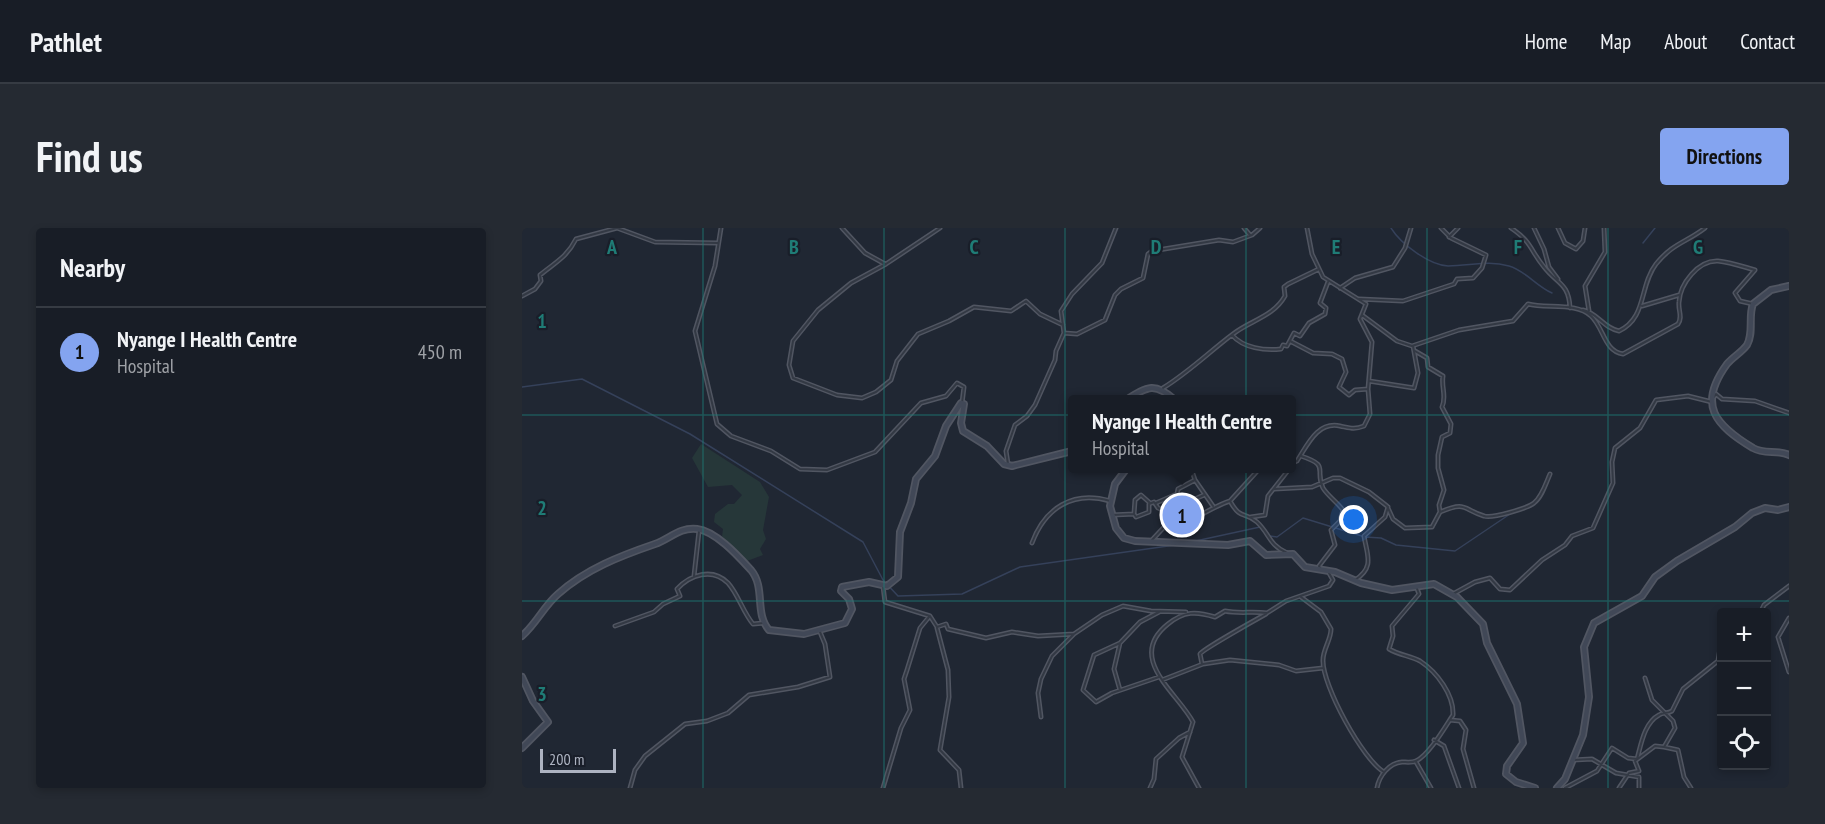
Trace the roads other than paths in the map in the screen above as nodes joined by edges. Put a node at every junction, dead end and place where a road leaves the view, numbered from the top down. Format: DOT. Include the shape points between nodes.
graph roads {
  1 [pos="617,228"];
  2 [pos="721,228"];
  3 [pos="842,228"];
  4 [pos="940,228"];
  5 [pos="1116,228"];
  6 [pos="1244,228"];
  7 [pos="1260,228"];
  8 [pos="1307,228"];
  9 [pos="1411,228"];
  10 [pos="1441,228"];
  11 [pos="1458,228"];
  12 [pos="1512,228"];
  13 [pos="1534,228"];
  14 [pos="1558,228"];
  15 [pos="1585,228"];
  16 [pos="1604,228"];
  17 [pos="1705,228"];
  18 [pos="1252,236"];
  19 [pos="1449,237"];
  20 [pos="718,243"];
  21 [pos="886,264"];
  22 [pos="1318,269"];
  23 [pos="1558,279"];
  24 [pos="1328,282"];
  25 [pos="1789,286"];
  26 [pos="1340,288"];
  27 [pos="1679,295"];
  28 [pos="522,296"];
  29 [pos="1359,299"];
  30 [pos="1753,304"];
  31 [pos="1641,305"];
  32 [pos="1570,308"];
  33 [pos="1580,310"];
  34 [pos="1589,311"];
  35 [pos="1362,315"];
  36 [pos="1063,326"];
  37 [pos="1064,333"];
  38 [pos="1232,334"];
  39 [pos="1290,341"];
  40 [pos="1413,346"];
  41 [pos="1415,351"];
  42 [pos="1370,381"];
  43 [pos="1163,388"];
  44 [pos="1368,389"];
  45 [pos="1135,395"];
  46 [pos="1171,395"];
  47 [pos="962,403"];
  48 [pos="1710,403"];
  49 [pos="1789,413"];
  50 [pos="1068,452"];
  51 [pos="1789,455"];
  52 [pos="1300,456"];
  53 [pos="1296,462"];
  54 [pos="1009,466"];
  55 [pos="1123,473"];
  56 [pos="1193,473"];
  57 [pos="1255,473"];
  58 [pos="1286,473"];
  59 [pos="1550,474"];
  60 [pos="1195,480"];
  61 [pos="1322,484"];
  62 [pos="1274,489"];
  63 [pos="1204,495"];
  64 [pos="1110,501"];
  65 [pos="1230,501"];
  66 [pos="1150,503"];
  67 [pos="1155,504"];
  68 [pos="1213,506"];
  69 [pos="1388,507"];
  70 [pos="1789,507"];
  71 [pos="1440,512"];
  72 [pos="1134,514"];
  73 [pos="1173,514"];
  74 [pos="1112,515"];
  75 [pos="1248,518"];
  76 [pos="1166,525"];
  77 [pos="698,529"];
  78 [pos="1150,542"];
  79 [pos="1032,543"];
  80 [pos="1287,553"];
  81 [pos="1324,570"];
  82 [pos="694,576"];
  83 [pos="1356,580"];
  84 [pos="883,586"];
  85 [pos="1416,586"];
  86 [pos="1789,586"];
  87 [pos="1453,594"];
  88 [pos="1301,596"];
  89 [pos="1762,608"];
  90 [pos="1162,612"];
  91 [pos="1189,612"];
  92 [pos="1267,613"];
  93 [pos="930,616"];
  94 [pos="1789,618"];
  95 [pos="764,623"];
  96 [pos="615,626"];
  97 [pos="937,627"];
  98 [pos="819,630"];
  99 [pos="1074,634"];
  100 [pos="522,636"];
  101 [pos="1120,643"];
  102 [pos="1717,662"];
  103 [pos="1203,664"];
  104 [pos="1323,668"];
  105 [pos="1789,672"];
  106 [pos="522,677"];
  107 [pos="1645,678"];
  108 [pos="1160,679"];
  109 [pos="1120,690"];
  110 [pos="1665,714"];
  111 [pos="1041,717"];
  112 [pos="1450,720"];
  113 [pos="1190,732"];
  114 [pos="1434,740"];
  115 [pos="1664,747"];
  116 [pos="522,748"];
  117 [pos="1631,759"];
  118 [pos="1573,760"];
  119 [pos="1416,761"];
  120 [pos="1635,761"];
  121 [pos="1601,764"];
  122 [pos="1384,772"];
  123 [pos="1628,776"];
  124 [pos="630,788"];
  125 [pos="884,788"];
  126 [pos="962,788"];
  127 [pos="1150,788"];
  128 [pos="1199,788"];
  129 [pos="1377,788"];
  130 [pos="1431,788"];
  131 [pos="1459,788"];
  132 [pos="1474,788"];
  133 [pos="1534,788"];
  134 [pos="1557,788"];
  135 [pos="1565,788"];
  136 [pos="1619,788"];
  137 [pos="1639,788"];
  138 [pos="1691,788"];
  1 -- 20 [label="street" via="655,242"];
  1 -- 28 [label="street" via="576,238 572,251 540,275 535,290"];
  2 -- 20 [label="street"];
  3 -- 21 [label="street" via="865,253"];
  4 -- 21 [label="street"];
  5 -- 36 [label="street" via="1102,263 1066,301 1061,311"];
  6 -- 18 [label="street"];
  7 -- 18 [label="street"];
  8 -- 22 [label="street"];
  9 -- 26 [label="street" via="1393,267 1354,278"];
  10 -- 19 [label="street"];
  11 -- 19 [label="street"];
  12 -- 23 [label="street" via="1531,244 1545,268"];
  13 -- 23 [label="street" via="1549,267"];
  14 -- 15 [label="street" via="1565,243 1576,249 1583,241"];
  16 -- 34 [label="street" via="1604,254 1585,286"];
  17 -- 31 [label="street" via="1679,242 1658,262 1647,280"];
  18 -- 37 [label="street" via="1233,242 1219,240 1152,251 1143,278 1115,295 1105,320 1077,334"];
  19 -- 29 [label="street" via="1485,255 1482,268 1473,278 1457,279 1454,284 1403,301"];
  20 -- 47 [label="street" via="696,334 717,424 731,436 771,451 800,469 818,471 876,452 921,403 946,396 957,383 963,385"];
  21 -- 36 [label="street" via="845,288 797,333 789,353 789,374 796,381 862,398 891,380 897,361 918,334 974,307 1011,311 1028,301 1029,307"];
  22 -- 24 [label="street"];
  22 -- 38 [label="street" via="1284,287 1285,296 1271,314"];
  23 -- 32 [label="street" via="1569,295"];
  24 -- 26 [label="street"];
  24 -- 39 [label="street" via="1320,303 1326,308 1325,314 1309,323 1300,336 1294,333"];
  25 -- 30 [label="main road" via="1770,290"];
  26 -- 29 [label="street"];
  27 -- 30 [label="street" via="1697,270 1718,261 1755,270 1735,292 1740,301"];
  27 -- 31 [label="street"];
  27 -- 33 [label="street" via="1678,324 1623,354 1612,351 1592,317"];
  29 -- 35 [label="street" via="1366,306"];
  30 -- 48 [label="main road" via="1748,343 1725,367"];
  31 -- 34 [label="street" via="1635,319 1618,331"];
  32 -- 33 [label="street"];
  32 -- 40 [label="street" via="1528,304 1513,321 1459,330"];
  33 -- 34 [label="street"];
  35 -- 40 [label="street" via="1397,341"];
  35 -- 42 [label="street" via="1360,319 1372,342"];
  36 -- 37 [label="street"];
  37 -- 54 [label="street" via="1046,384 1027,416 1015,425 1006,451"];
  38 -- 39 [label="street" via="1241,343 1262,349 1281,349"];
  38 -- 43 [label="street" via="1189,372"];
  39 -- 44 [label="street" via="1313,353 1342,359 1346,372 1340,387 1349,394"];
  40 -- 41 [label="street"];
  41 -- 42 [label="street" via="1418,373 1414,388"];
  41 -- 71 [label="street" via="1426,358 1428,367 1443,376 1442,407 1451,424 1450,433 1442,436 1439,446 1438,468 1444,490"];
  42 -- 44 [label="street"];
  43 -- 45 [label="main road" via="1154,386"];
  43 -- 46 [label="main road"];
  44 -- 52 [label="street" via="1371,411 1367,424 1355,430 1334,425 1324,428 1308,440"];
  47 -- 54 [label="main road" via="963,431"];
  47 -- 84 [label="main road" via="946,426 935,456 916,479 900,532 898,577"];
  48 -- 49 [label="street" via="1716,394 1722,399 1755,400"];
  48 -- 51 [label="main road" via="1722,424 1754,449"];
  48 -- 87 [label="street" via="1688,396 1656,400 1640,428 1615,448 1613,483 1593,528 1572,536 1510,590 1500,589 1490,578"];
  50 -- 54 [label="main road"];
  52 -- 53 [label="street"];
  52 -- 61 [label="street" via="1319,465"];
  55 -- 64 [label="main road"];
  56 -- 60 [label="street"];
  57 -- 65 [label="street"];
  58 -- 62 [label="street"];
  59 -- 71 [label="street" via="1536,502 1528,507 1492,518 1455,506"];
  60 -- 63 [label="street"];
  60 -- 67 [label="street"];
  61 -- 62 [label="street"];
  61 -- 69 [label="street" via="1333,478 1349,481"];
  61 -- 81 [label="street" via="1343,510 1340,521 1331,530 1335,545 1320,562"];
  62 -- 75 [label="street" via="1268,496 1265,515"];
  63 -- 68 [label="street"];
  63 -- 73 [label="street" via="1177,507"];
  64 -- 74 [label="main road"];
  64 -- 79 [label="street" via="1090,497 1064,504 1046,514"];
  65 -- 68 [label="street"];
  65 -- 75 [label="street" via="1239,514"];
  66 -- 67 [label="street"];
  66 -- 72 [label="street" via="1149,512 1136,517"];
  66 -- 72 [label="street" via="1141,495 1135,500"];
  67 -- 73 [label="street"];
  68 -- 76 [label="street" via="1179,526"];
  69 -- 71 [label="street" via="1393,519 1405,528 1432,527"];
  69 -- 83 [label="street" via="1385,517 1364,536 1369,567"];
  70 -- 118 [label="main road" via="1752,513 1736,527 1678,560 1656,577 1642,596 1594,623 1584,647 1589,697 1586,723"];
  72 -- 74 [label="street"];
  73 -- 76 [label="street"];
  74 -- 78 [label="main road" via="1122,536"];
  75 -- 80 [label="street" via="1256,522 1273,545"];
  76 -- 78 [label="street"];
  77 -- 82 [label="street"];
  77 -- 95 [label="main road" via="717,538 752,572 757,580"];
  77 -- 100 [label="main road" via="677,531 582,576 555,597"];
  78 -- 80 [label="main road" via="1228,546 1248,541 1266,555"];
  80 -- 81 [label="main road" via="1305,567"];
  81 -- 83 [label="main road"];
  81 -- 88 [label="street" via="1333,578 1332,583"];
  82 -- 95 [label="street" via="706,574 727,583 753,624"];
  82 -- 96 [label="street" via="677,589 680,596 654,612"];
  83 -- 85 [label="main road" via="1392,590"];
  84 -- 93 [label="street" via="885,602"];
  84 -- 98 [label="main road" via="867,582 842,587 850,601 850,617 845,623"];
  85 -- 87 [label="main road" via="1439,585"];
  85 -- 112 [label="street" via="1419,594 1392,626 1389,650 1420,661 1435,673 1448,693 1453,711"];
  86 -- 89 [label="street"];
  87 -- 133 [label="main road" via="1481,621 1487,643 1518,704 1522,743 1506,774"];
  88 -- 92 [label="street"];
  88 -- 104 [label="street" via="1321,612 1331,629 1324,648"];
  90 -- 91 [label="street"];
  90 -- 99 [label="street" via="1118,607"];
  90 -- 101 [label="street" via="1140,622"];
  91 -- 92 [label="street" via="1215,617 1225,610 1235,614"];
  91 -- 108 [label="street" via="1168,623 1153,645 1152,659"];
  92 -- 103 [label="street" via="1204,648 1200,654"];
  93 -- 97 [label="street"];
  93 -- 125 [label="street" via="920,628 904,680 910,710"];
  94 -- 105 [label="street" via="1778,637"];
  95 -- 98 [label="main road" via="770,631 804,634"];
  97 -- 99 [label="street" via="946,624 948,629 962,634 987,638 1012,632 1036,636"];
  97 -- 126 [label="street" via="948,670 949,698 940,750 959,770"];
  98 -- 124 [label="street" via="830,677 749,695 728,713 706,722 685,724 645,756 635,770"];
  99 -- 111 [label="street" via="1052,656 1041,679"];
  101 -- 109 [label="street" via="1113,669"];
  101 -- 109 [label="street" via="1094,656 1083,690 1095,702"];
  102 -- 110 [label="street" via="1683,689 1673,710"];
  103 -- 104 [label="street" via="1237,659 1296,671"];
  103 -- 108 [label="street"];
  104 -- 122 [label="street" via="1326,682 1358,744"];
  106 -- 116 [label="main road" via="548,722"];
  107 -- 110 [label="street" via="1654,704"];
  108 -- 109 [label="street"];
  108 -- 113 [label="street" via="1190,717"];
  110 -- 115 [label="street" via="1675,728"];
  110 -- 117 [label="street" via="1651,721 1637,759"];
  112 -- 114 [label="street"];
  112 -- 132 [label="street" via="1460,721 1466,730 1463,748"];
  113 -- 127 [label="street" via="1156,759"];
  113 -- 128 [label="street" via="1182,758"];
  114 -- 119 [label="street"];
  114 -- 131 [label="street" via="1444,746"];
  115 -- 120 [label="street" via="1655,746"];
  115 -- 138 [label="street" via="1678,750 1684,777"];
  117 -- 120 [label="street"];
  117 -- 121 [label="street" via="1612,748"];
  118 -- 121 [label="street" via="1592,759"];
  118 -- 134 [label="main road"];
  119 -- 122 [label="street" via="1398,762"];
  119 -- 130 [label="street"];
  120 -- 123 [label="street" via="1639,771"];
  121 -- 123 [label="street"];
  121 -- 135 [label="street" via="1591,775"];
  122 -- 129 [label="street"];
  123 -- 136 [label="street"];
  123 -- 137 [label="street" via="1640,778"];
}
